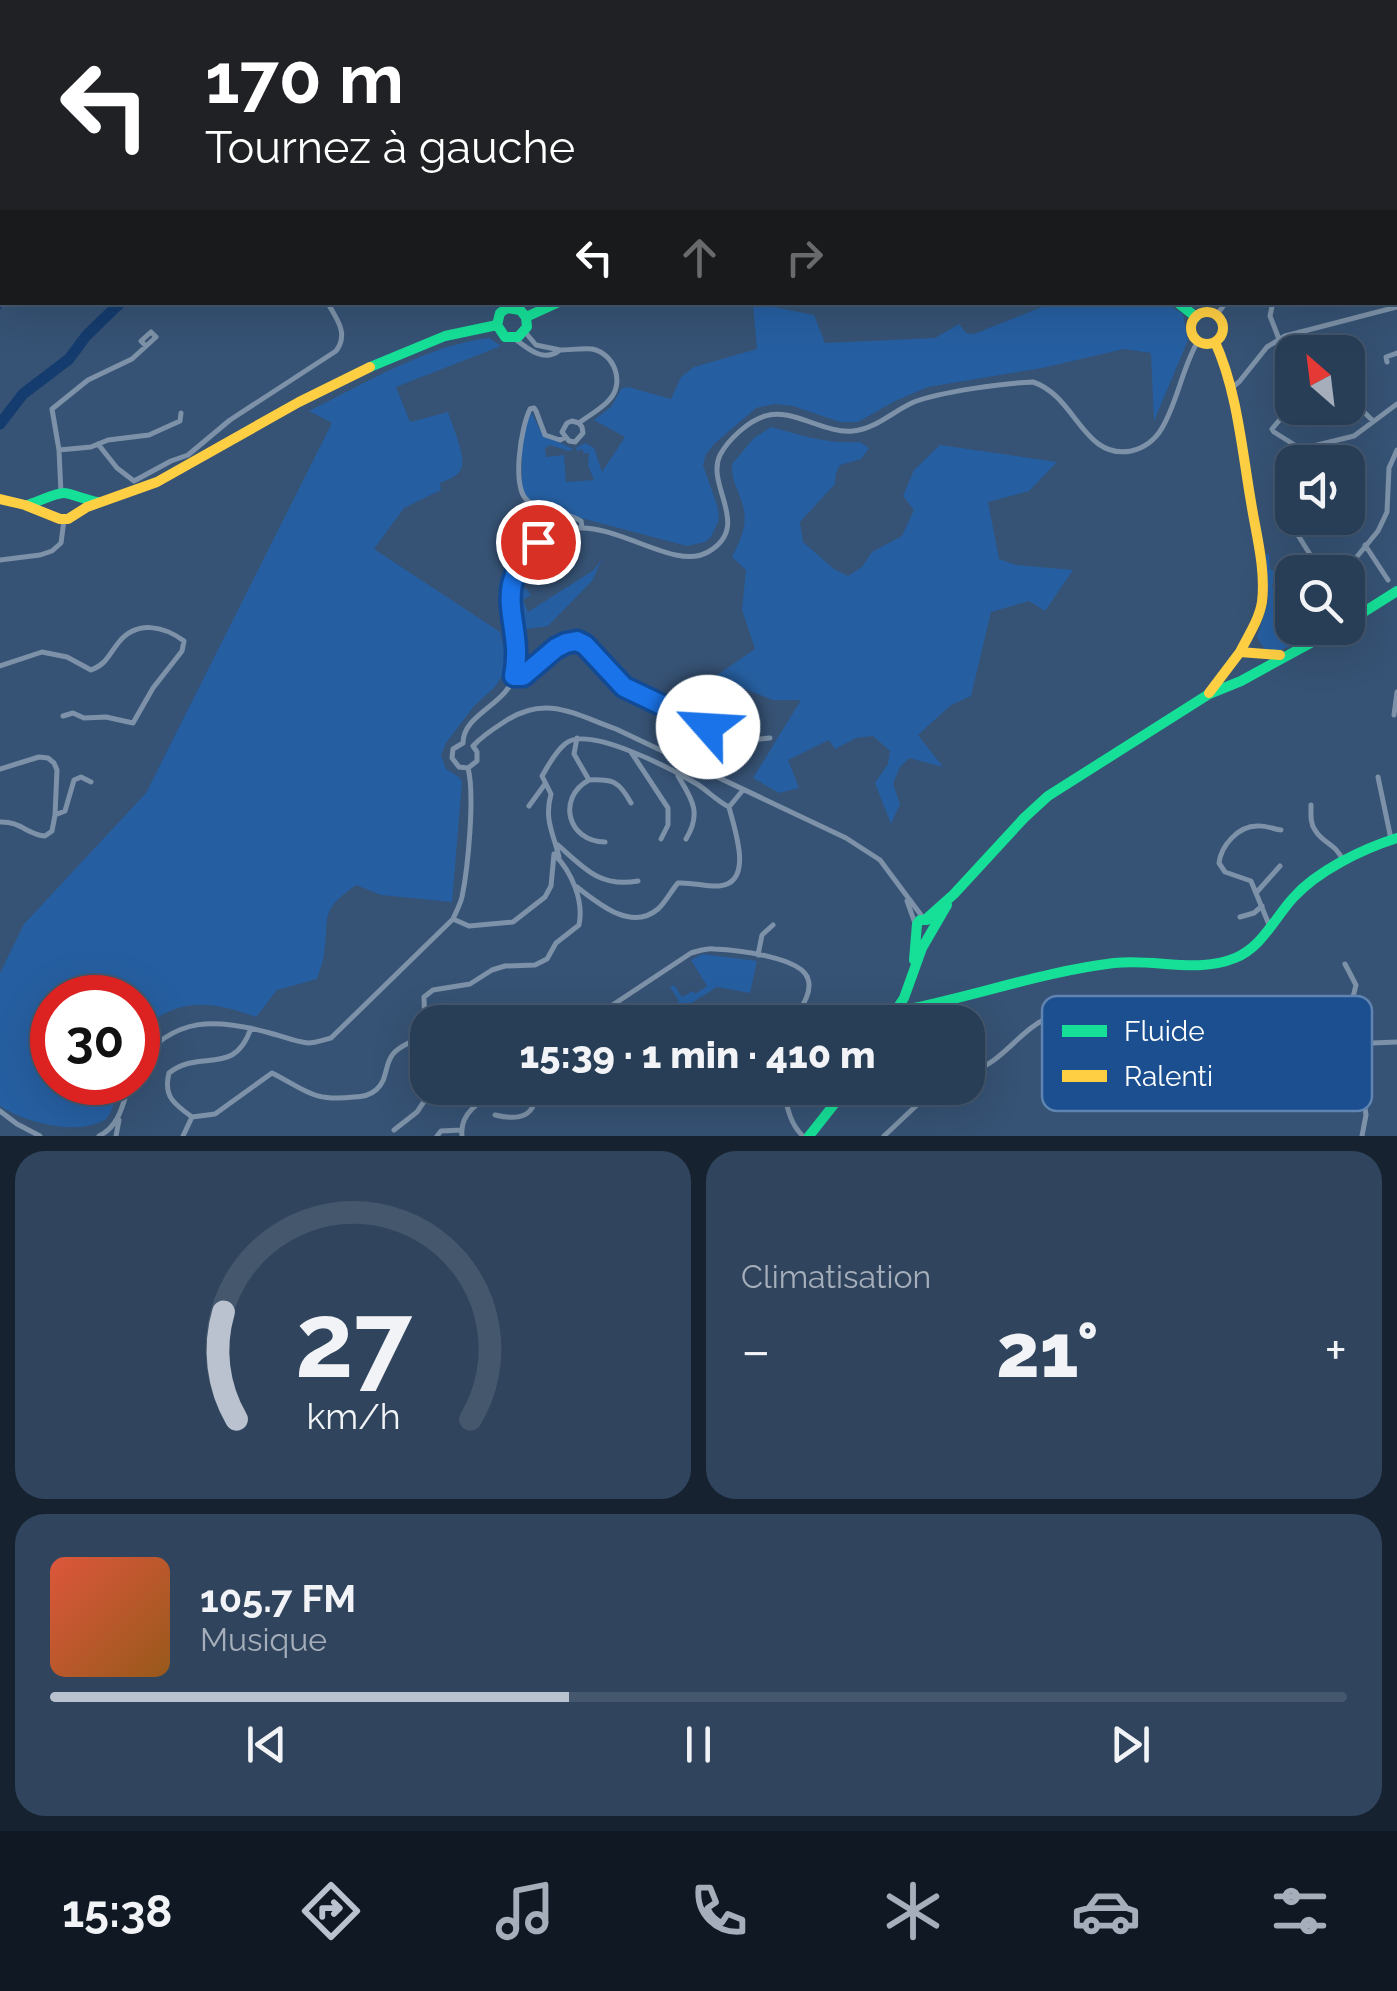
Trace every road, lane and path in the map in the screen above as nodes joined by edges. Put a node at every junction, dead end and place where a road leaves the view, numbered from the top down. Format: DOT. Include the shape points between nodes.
graph roads {
  1 [pos="328,305"];
  2 [pos="1181,305"];
  3 [pos="1224,305"];
  4 [pos="1272,305"];
  5 [pos="1392,305"];
  6 [pos="513,308"];
  7 [pos="1216,316"];
  8 [pos="1196,317"];
  9 [pos="497,325"];
  10 [pos="519,335"];
  11 [pos="1277,335"];
  12 [pos="1290,335"];
  13 [pos="1198,342"];
  14 [pos="1215,342"];
  15 [pos="1275,342"];
  16 [pos="146,346"];
  17 [pos="558,352"];
  18 [pos="1397,353"];
  19 [pos="1387,362"];
  20 [pos="1230,389"];
  21 [pos="1397,404"];
  22 [pos="182,413"];
  23 [pos="1365,413"];
  24 [pos="1373,421"];
  25 [pos="578,422"];
  26 [pos="1275,425"];
  27 [pos="564,438"];
  28 [pos="98,444"];
  29 [pos="1296,445"];
  30 [pos="1314,445"];
  31 [pos="59,450"];
  32 [pos="1397,450"];
  33 [pos="57,496"];
  34 [pos="74,498"];
  35 [pos="0,499"];
  36 [pos="99,502"];
  37 [pos="26,504"];
  38 [pos="75,513"];
  39 [pos="58,517"];
  40 [pos="514,518"];
  41 [pos="507,525"];
  42 [pos="582,528"];
  43 [pos="1365,544"];
  44 [pos="534,546"];
  45 [pos="1358,555"];
  46 [pos="0,560"];
  47 [pos="1388,580"];
  48 [pos="1397,591"];
  49 [pos="1365,611"];
  50 [pos="1252,632"];
  51 [pos="1304,645"];
  52 [pos="1240,652"];
  53 [pos="1259,653"];
  54 [pos="1286,654"];
  55 [pos="1233,664"];
  56 [pos="0,666"];
  57 [pos="1260,670"];
  58 [pos="514,676"];
  59 [pos="1244,678"];
  60 [pos="1397,692"];
  61 [pos="1208,694"];
  62 [pos="1394,715"];
  63 [pos="63,716"];
  64 [pos="577,738"];
  65 [pos="770,738"];
  66 [pos="463,742"];
  67 [pos="473,746"];
  68 [pos="629,750"];
  69 [pos="468,768"];
  70 [pos="0,769"];
  71 [pos="676,774"];
  72 [pos="1378,776"];
  73 [pos="589,780"];
  74 [pos="90,782"];
  75 [pos="545,784"];
  76 [pos="743,789"];
  77 [pos="631,803"];
  78 [pos="1311,805"];
  79 [pos="529,806"];
  80 [pos="729,807"];
  81 [pos="56,815"];
  82 [pos="0,822"];
  83 [pos="1281,830"];
  84 [pos="686,838"];
  85 [pos="1394,838"];
  86 [pos="661,840"];
  87 [pos="555,842"];
  88 [pos="605,842"];
  89 [pos="557,857"];
  90 [pos="1343,861"];
  91 [pos="1280,866"];
  92 [pos="638,881"];
  93 [pos="574,885"];
  94 [pos="1256,894"];
  95 [pos="1262,906"];
  96 [pos="1240,917"];
  97 [pos="453,919"];
  98 [pos="773,926"];
  99 [pos="924,926"];
  100 [pos="1270,928"];
  101 [pos="758,956"];
  102 [pos="1345,964"];
  103 [pos="1353,996"];
  104 [pos="909,1004"];
  105 [pos="613,1005"];
  106 [pos="801,1005"];
  107 [pos="1042,1021"];
  108 [pos="251,1028"];
  109 [pos="160,1041"];
  110 [pos="985,1065"];
  111 [pos="123,1105"];
  112 [pos="422,1105"];
  113 [pos="475,1105"];
  114 [pos="534,1105"];
  115 [pos="787,1105"];
  116 [pos="832,1105"];
  117 [pos="918,1105"];
  118 [pos="0,1111"];
  119 [pos="1365,1111"];
  120 [pos="495,1115"];
  121 [pos="119,1116"];
  122 [pos="192,1117"];
  123 [pos="394,1130"];
  124 [pos="461,1133"];
  125 [pos="40,1136"];
  126 [pos="99,1136"];
  127 [pos="116,1136"];
  128 [pos="183,1136"];
  129 [pos="437,1136"];
  130 [pos="806,1136"];
  131 [pos="884,1136"];
  132 [pos="1362,1136"];
  1 -- 28 [label="street" via="343,335 336,351 188,455 134,481"];
  2 -- 8 [label="street"];
  3 -- 7 [label="street"];
  4 -- 11 [label="street"];
  5 -- 12 [label="street"];
  6 -- 9 [label="street"];
  6 -- 10 [label="street" via="527,327"];
  7 -- 8 [label="street"];
  7 -- 14 [label="street" via="1222,329"];
  8 -- 13 [label="street" via="1191,330"];
  9 -- 10 [label="street" via="504,337"];
  9 -- 36 [label="street" via="445,336 384,361 158,482"];
  10 -- 17 [label="street"];
  10 -- 17 [label="street" via="533,353"];
  13 -- 14 [label="street"];
  13 -- 42 [label="street" via="1164,426 1133,450 1099,445 1055,393 1033,382 927,398 851,432 769,414 748,425 718,458 728,518 712,549 688,557"];
  14 -- 20 [label="street"];
  15 -- 20 [label="street"];
  16 -- 31 [label="street" via="52,409"];
  17 -- 25 [label="street" via="601,352 618,380 609,400"];
  18 -- 19 [label="street" via="1386,356"];
  20 -- 50 [label="street" via="1262,570"];
  21 -- 24 [label="street"];
  22 -- 28 [label="street" via="180,421 149,435"];
  23 -- 24 [label="street"];
  24 -- 30 [label="street" via="1354,436"];
  25 -- 27 [label="street" via="566,422"];
  25 -- 27 [label="street" via="580,439"];
  26 -- 29 [label="street" via="1274,432"];
  27 -- 42 [label="street" via="546,435 530,409 520,439 520,490 529,502 569,513"];
  28 -- 31 [label="street"];
  31 -- 33 [label="street"];
  32 -- 43 [label="street" via="1389,468 1387,512"];
  33 -- 34 [label="street"];
  33 -- 37 [label="street"];
  33 -- 39 [label="street" via="50,507"];
  34 -- 36 [label="street"];
  34 -- 38 [label="street"];
  35 -- 37 [label="street"];
  36 -- 38 [label="street"];
  37 -- 39 [label="street"];
  38 -- 39 [label="street"];
  39 -- 46 [label="street" via="61,544 52,551"];
  40 -- 44 [label="street"];
  41 -- 44 [label="street"];
  42 -- 44 [label="street" via="553,533"];
  43 -- 45 [label="street"];
  43 -- 47 [label="street"];
  44 -- 58 [label="street" via="510,590"];
  48 -- 49 [label="street"];
  50 -- 52 [label="street"];
  50 -- 53 [label="street"];
  51 -- 54 [label="street"];
  52 -- 53 [label="street"];
  52 -- 55 [label="street"];
  53 -- 54 [label="street"];
  53 -- 57 [label="street"];
  54 -- 57 [label="street"];
  55 -- 59 [label="street"];
  55 -- 61 [label="street"];
  56 -- 63 [label="street" via="42,652 91,670 138,628 166,630 184,642 134,723"];
  57 -- 59 [label="street"];
  58 -- 65 [label="street" via="577,641 624,687 736,740"];
  58 -- 66 [label="street" via="466,729"];
  59 -- 61 [label="street"];
  60 -- 62 [label="street"];
  61 -- 99 [label="street" via="1048,796"];
  64 -- 68 [label="street"];
  64 -- 73 [label="street" via="574,754"];
  64 -- 75 [label="street" via="552,761 542,776"];
  66 -- 67 [label="street"];
  66 -- 69 [label="street" via="452,758"];
  67 -- 69 [label="street" via="477,760"];
  67 -- 76 [label="street" via="515,714 551,707 616,729"];
  68 -- 71 [label="street"];
  68 -- 86 [label="street" via="668,808"];
  69 -- 97 [label="street" via="466,863"];
  70 -- 81 [label="street" via="48,758 57,770"];
  71 -- 80 [label="street"];
  71 -- 84 [label="street" via="695,812"];
  72 -- 85 [label="street"];
  73 -- 77 [label="street" via="610,780"];
  73 -- 88 [label="street" via="570,800 572,822 592,842"];
  74 -- 81 [label="street" via="74,780 66,811"];
  75 -- 79 [label="street"];
  75 -- 87 [label="street"];
  76 -- 80 [label="street"];
  76 -- 99 [label="street" via="867,851 888,868"];
  78 -- 90 [label="street" via="1316,833"];
  80 -- 93 [label="street" via="740,862 730,884 678,883 662,906 640,919 611,911"];
  81 -- 82 [label="street" via="45,836"];
  83 -- 94 [label="street" via="1241,830 1220,854 1225,872 1251,881"];
  85 -- 90 [label="street"];
  87 -- 89 [label="street"];
  87 -- 92 [label="street" via="610,882"];
  89 -- 93 [label="street"];
  89 -- 97 [label="street" via="545,898 513,922 469,926"];
  90 -- 100 [label="street" via="1310,881"];
  91 -- 94 [label="street"];
  93 -- 122 [label="street" via="579,926 534,965 504,966 424,997 426,1032 395,1052 378,1088 325,1100 272,1073 215,1114"];
  94 -- 95 [label="street"];
  95 -- 96 [label="street"];
  95 -- 100 [label="street"];
  97 -- 108 [label="street" via="331,1038 308,1043"];
  98 -- 101 [label="street" via="762,935"];
  99 -- 104 [label="street" via="906,986"];
  100 -- 104 [label="street" via="1253,948 1218,963 1115,963"];
  101 -- 105 [label="street" via="712,948 691,953"];
  101 -- 106 [label="street" via="790,961 808,976"];
  102 -- 103 [label="street" via="1356,985"];
  107 -- 110 [label="street"];
  108 -- 109 [label="street" via="195,1024"];
  108 -- 122 [label="street" via="239,1052 187,1062 169,1074 169,1099"];
  111 -- 121 [label="street"];
  112 -- 123 [label="street"];
  113 -- 124 [label="street"];
  114 -- 120 [label="street" via="517,1117"];
  115 -- 130 [label="street" via="795,1128"];
  116 -- 130 [label="street"];
  117 -- 131 [label="street"];
  118 -- 125 [label="street"];
  119 -- 132 [label="street"];
  121 -- 126 [label="street"];
  121 -- 127 [label="street"];
  122 -- 128 [label="street"];
  124 -- 129 [label="street"];
}
